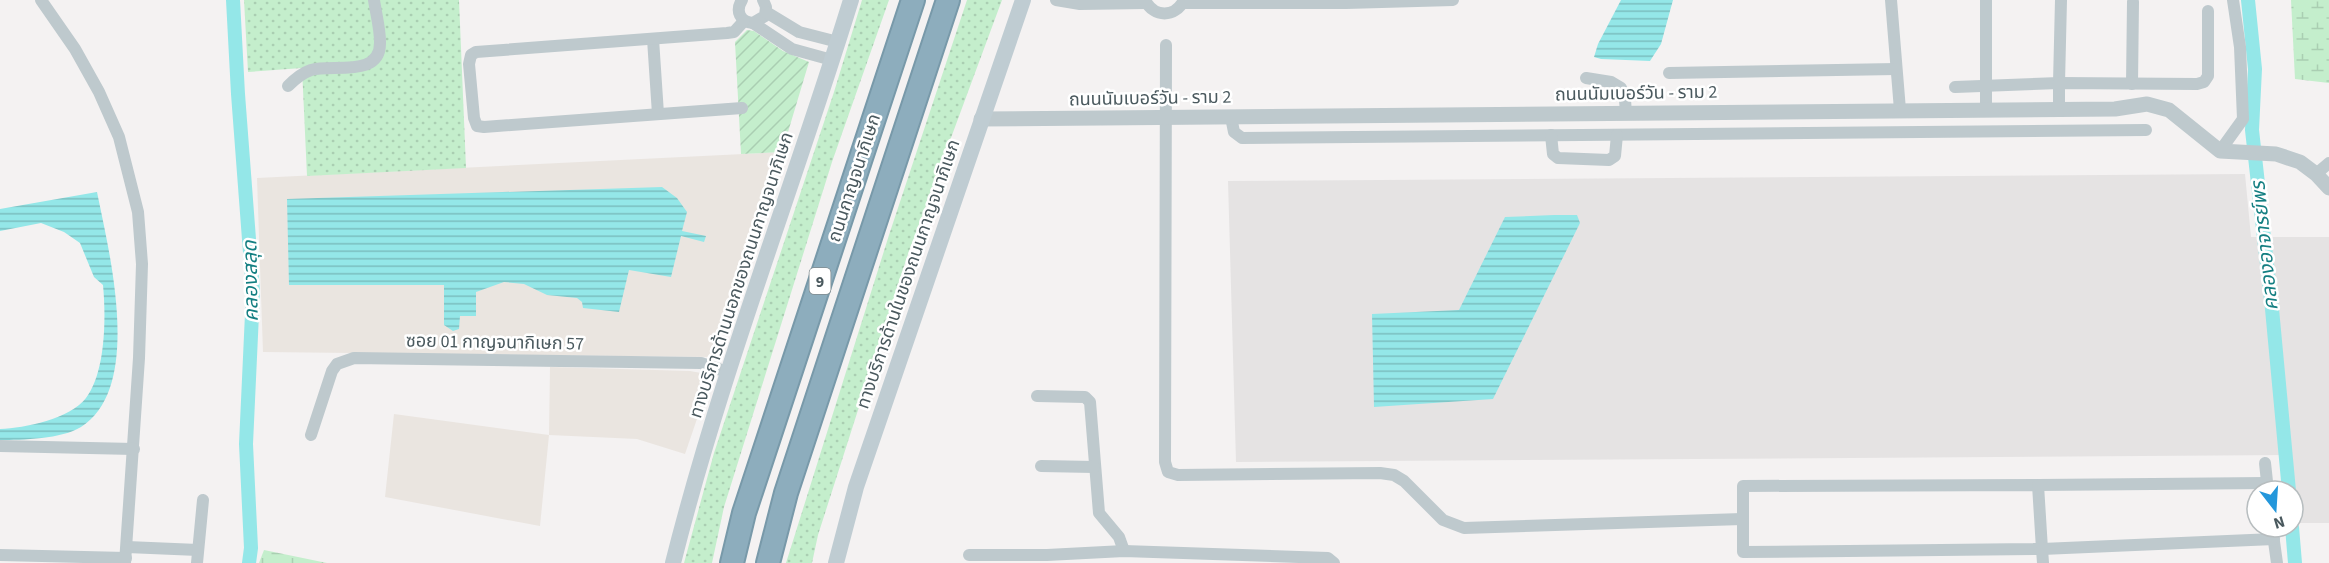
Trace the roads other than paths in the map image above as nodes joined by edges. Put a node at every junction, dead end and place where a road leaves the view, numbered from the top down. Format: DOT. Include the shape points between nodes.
graph roads {
  1 [pos="41,0"];
  2 [pos="374,0"];
  3 [pos="851,0"];
  4 [pos="913,0"];
  5 [pos="948,0"];
  6 [pos="1023,0"];
  7 [pos="1056,0"];
  8 [pos="1453,0"];
  9 [pos="1891,0"];
  10 [pos="1986,0"];
  11 [pos="2061,0"];
  12 [pos="2233,0"];
  13 [pos="1183,1"];
  14 [pos="1146,2"];
  15 [pos="2133,2"];
  16 [pos="736,3"];
  17 [pos="765,6"];
  18 [pos="2208,11"];
  19 [pos="749,22"];
  20 [pos="653,39"];
  21 [pos="838,42"];
  22 [pos="1166,45"];
  23 [pos="832,60"];
  24 [pos="1896,69"];
  25 [pos="1668,73"];
  26 [pos="1586,78"];
  27 [pos="2059,83"];
  28 [pos="2132,84"];
  29 [pos="288,86"];
  30 [pos="1985,86"];
  31 [pos="1955,87"];
  32 [pos="742,108"];
  33 [pos="2059,109"];
  34 [pos="2115,109"];
  35 [pos="1899,110"];
  36 [pos="1952,110"];
  37 [pos="1986,110"];
  38 [pos="1787,111"];
  39 [pos="1626,113"];
  40 [pos="658,114"];
  41 [pos="1539,114"];
  42 [pos="1389,115"];
  43 [pos="1167,117"];
  44 [pos="1231,117"];
  45 [pos="981,119"];
  46 [pos="2115,130"];
  47 [pos="2146,130"];
  48 [pos="1953,132"];
  49 [pos="1787,133"];
  50 [pos="1545,135"];
  51 [pos="1617,135"];
  52 [pos="1391,137"];
  53 [pos="2220,151"];
  54 [pos="2329,163"];
  55 [pos="2316,174"];
  56 [pos="2329,188"];
  57 [pos="727,372"];
  58 [pos="1037,396"];
  59 [pos="312,435"];
  60 [pos="0,446"];
  61 [pos="134,449"];
  62 [pos="2265,463"];
  63 [pos="1041,466"];
  64 [pos="1094,467"];
  65 [pos="2267,479"];
  66 [pos="2038,485"];
  67 [pos="2245,487"];
  68 [pos="203,500"];
  69 [pos="1742,519"];
  70 [pos="2245,535"];
  71 [pos="2274,539"];
  72 [pos="2042,549"];
  73 [pos="1124,551"];
  74 [pos="0,555"];
  75 [pos="969,555"];
  76 [pos="126,556"];
  77 [pos="198,557"];
  78 [pos="1047,559"];
  79 [pos="673,563"];
  80 [pos="732,563"];
  81 [pos="768,563"];
  82 [pos="836,563"];
  83 [pos="1334,563"];
  84 [pos="2043,563"];
  85 [pos="2277,563"];
  1 -- 61 [label="street" via="99,92 119,137 138,212 142,264"];
  2 -- 29 [label="street" via="381,44 370,64 309,70"];
  3 -- 21 [label="main road, ทางบริการด้านนอกของถนนกาญจนาภิเษก"];
  4 -- 80 [label="highway, ถนนกาญจนาภิเษก / 9" via="744,513"];
  5 -- 81 [label="highway, ถนนกาญจนาภิเษก / 9" via="786,493"];
  6 -- 45 [label="main road, ทางบริการด้านในของถนนกาญจนาภิเษก"];
  7 -- 14 [label="street" via="1080,4"];
  8 -- 13 [label="street"];
  9 -- 24 [label="street"];
  10 -- 30 [label="street"];
  11 -- 27 [label="street"];
  12 -- 53 [label="street" via="2240,47 2243,119"];
  13 -- 14 [label="street" via="1175,11 1163,14"];
  15 -- 28 [label="street"];
  16 -- 19 [label="street"];
  17 -- 19 [label="street" via="762,20"];
  17 -- 21 [label="street" via="799,32"];
  18 -- 28 [label="street" via="2208,76 2204,82"];
  19 -- 20 [label="street" via="734,32"];
  19 -- 23 [label="street" via="792,49"];
  20 -- 40 [label="street"];
  20 -- 40 [label="street" via="476,52 469,64 474,118 477,126 484,128"];
  21 -- 23 [label="main road, ทางบริการด้านนอกของถนนกาญจนาภิเษก"];
  22 -- 43 [label="street"];
  23 -- 57 [label="main road, ทางบริการด้านนอกของถนนกาญจนาภิเษก"];
  24 -- 25 [label="street"];
  24 -- 35 [label="street"];
  26 -- 39 [label="street" via="1622,88"];
  27 -- 28 [label="street"];
  27 -- 30 [label="street"];
  27 -- 33 [label="street"];
  30 -- 31 [label="street"];
  30 -- 37 [label="street"];
  32 -- 40 [label="street"];
  33 -- 34 [label="street, ถนนนัมเบอร์วัน - ราม 2"];
  33 -- 37 [label="street, ถนนนัมเบอร์วัน - ราม 2"];
  34 -- 46 [label="street"];
  34 -- 53 [label="street, ถนนนัมเบอร์วัน - ราม 2" via="2147,104 2169,111"];
  35 -- 36 [label="street, ถนนนัมเบอร์วัน - ราม 2"];
  35 -- 38 [label="street, ถนนนัมเบอร์วัน - ราม 2"];
  36 -- 37 [label="street, ถนนนัมเบอร์วัน - ราม 2"];
  36 -- 48 [label="street"];
  38 -- 39 [label="street, ถนนนัมเบอร์วัน - ราม 2"];
  38 -- 49 [label="street"];
  39 -- 41 [label="street, ถนนนัมเบอร์วัน - ราม 2"];
  41 -- 42 [label="street, ถนนนัมเบอร์วัน - ราม 2"];
  41 -- 50 [label="street"];
  42 -- 44 [label="street, ถนนนัมเบอร์วัน - ราม 2"];
  42 -- 52 [label="street"];
  43 -- 44 [label="street, ถนนนัมเบอร์วัน - ราม 2"];
  43 -- 45 [label="street, ถนนนัมเบอร์วัน - ราม 2"];
  43 -- 69 [label="street" via="1168,472 1380,473 1404,481 1443,520 1464,528"];
  44 -- 52 [label="street" via="1234,132 1242,138"];
  45 -- 82 [label="main road, ทางบริการด้านในของถนนกาญจนาภิเษก" via="856,487"];
  46 -- 47 [label="street"];
  46 -- 48 [label="street"];
  48 -- 49 [label="street"];
  49 -- 51 [label="street"];
  50 -- 51 [label="street"];
  50 -- 51 [label="street" via="1558,158 1609,160 1615,156"];
  50 -- 52 [label="street"];
  53 -- 55 [label="street" via="2276,154 2300,162"];
  54 -- 55 [label="street"];
  55 -- 56 [label="street"];
  57 -- 59 [label="street, ซอย 01 กาญจนากิเษก 57" via="701,363 354,358 337,364 332,371"];
  57 -- 79 [label="main road, ทางบริการด้านนอกของถนนกาญจนาภิเษก"];
  58 -- 64 [label="street" via="1088,400"];
  60 -- 61 [label="street"];
  61 -- 76 [label="street"];
  62 -- 65 [label="street"];
  63 -- 64 [label="street"];
  64 -- 73 [label="street" via="1099,513 1119,537"];
  66 -- 67 [label="street"];
  66 -- 69 [label="street" via="1743,486"];
  66 -- 72 [label="street"];
  68 -- 77 [label="street"];
  69 -- 72 [label="street" via="1743,552"];
  70 -- 72 [label="street"];
  71 -- 85 [label="street"];
  72 -- 84 [label="street"];
  73 -- 78 [label="street"];
  73 -- 83 [label="street" via="1328,558"];
  74 -- 76 [label="street"];
  75 -- 78 [label="street"];
  76 -- 77 [label="street"];
}
